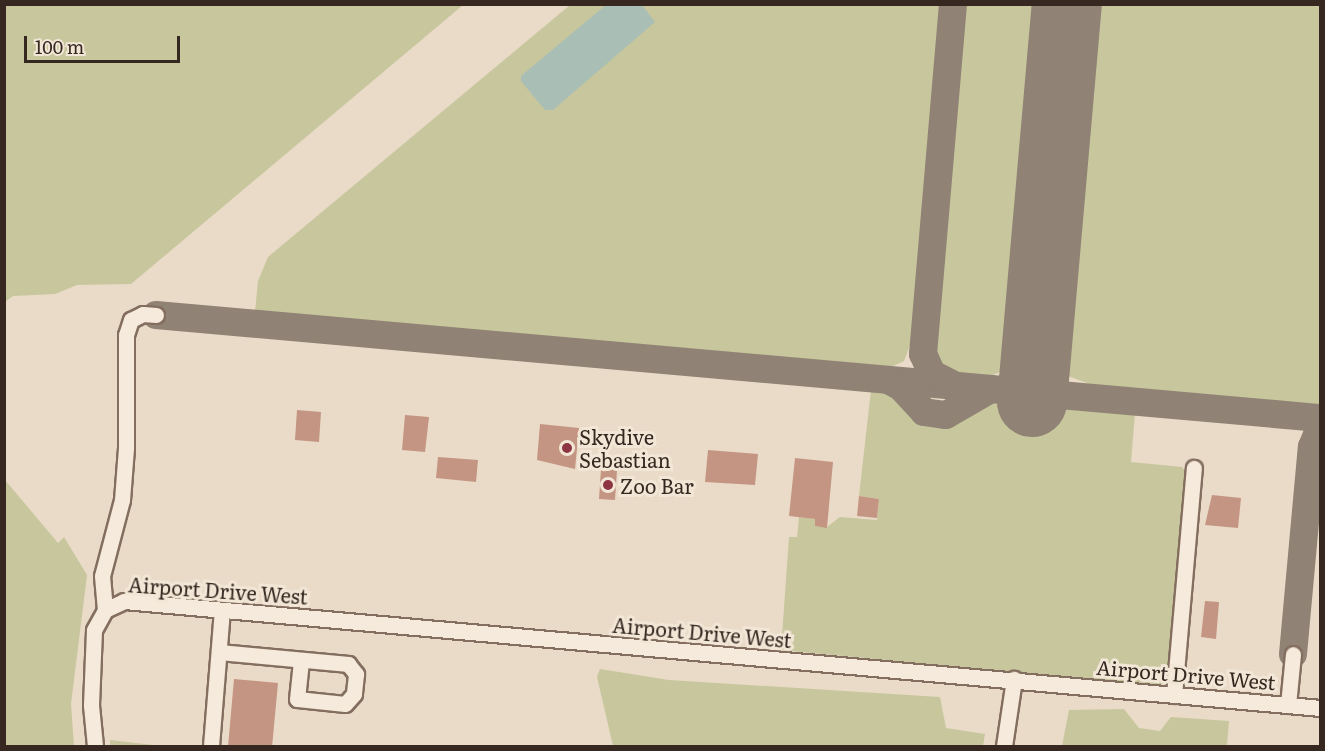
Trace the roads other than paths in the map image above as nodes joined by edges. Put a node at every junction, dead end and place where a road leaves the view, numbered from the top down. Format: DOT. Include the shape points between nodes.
graph roads {
  1 [pos="156,315"];
  2 [pos="1194,468"];
  3 [pos="105,610"];
  4 [pos="222,610"];
  5 [pos="219,652"];
  6 [pos="1293,654"];
  7 [pos="301,660"];
  8 [pos="1014,679"];
  9 [pos="1173,695"];
  10 [pos="1288,705"];
  11 [pos="1320,708"];
  12 [pos="95,747"];
  13 [pos="211,747"];
  14 [pos="1004,747"];
  1 -- 3 [label="street" via="143,314 131,320 126,335 122,500 102,576"];
  2 -- 9 [label="street"];
  3 -- 4 [label="street, Airport Drive West" via="124,601"];
  3 -- 12 [label="street, Airport Drive West" via="94,630 91,705"];
  4 -- 5 [label="street"];
  4 -- 8 [label="street, Airport Drive West"];
  5 -- 7 [label="street"];
  5 -- 13 [label="street"];
  6 -- 10 [label="street"];
  8 -- 9 [label="street, Airport Drive West"];
  8 -- 14 [label="street"];
  9 -- 10 [label="street, Airport Drive West"];
  10 -- 11 [label="street, Airport Drive West"];
}
